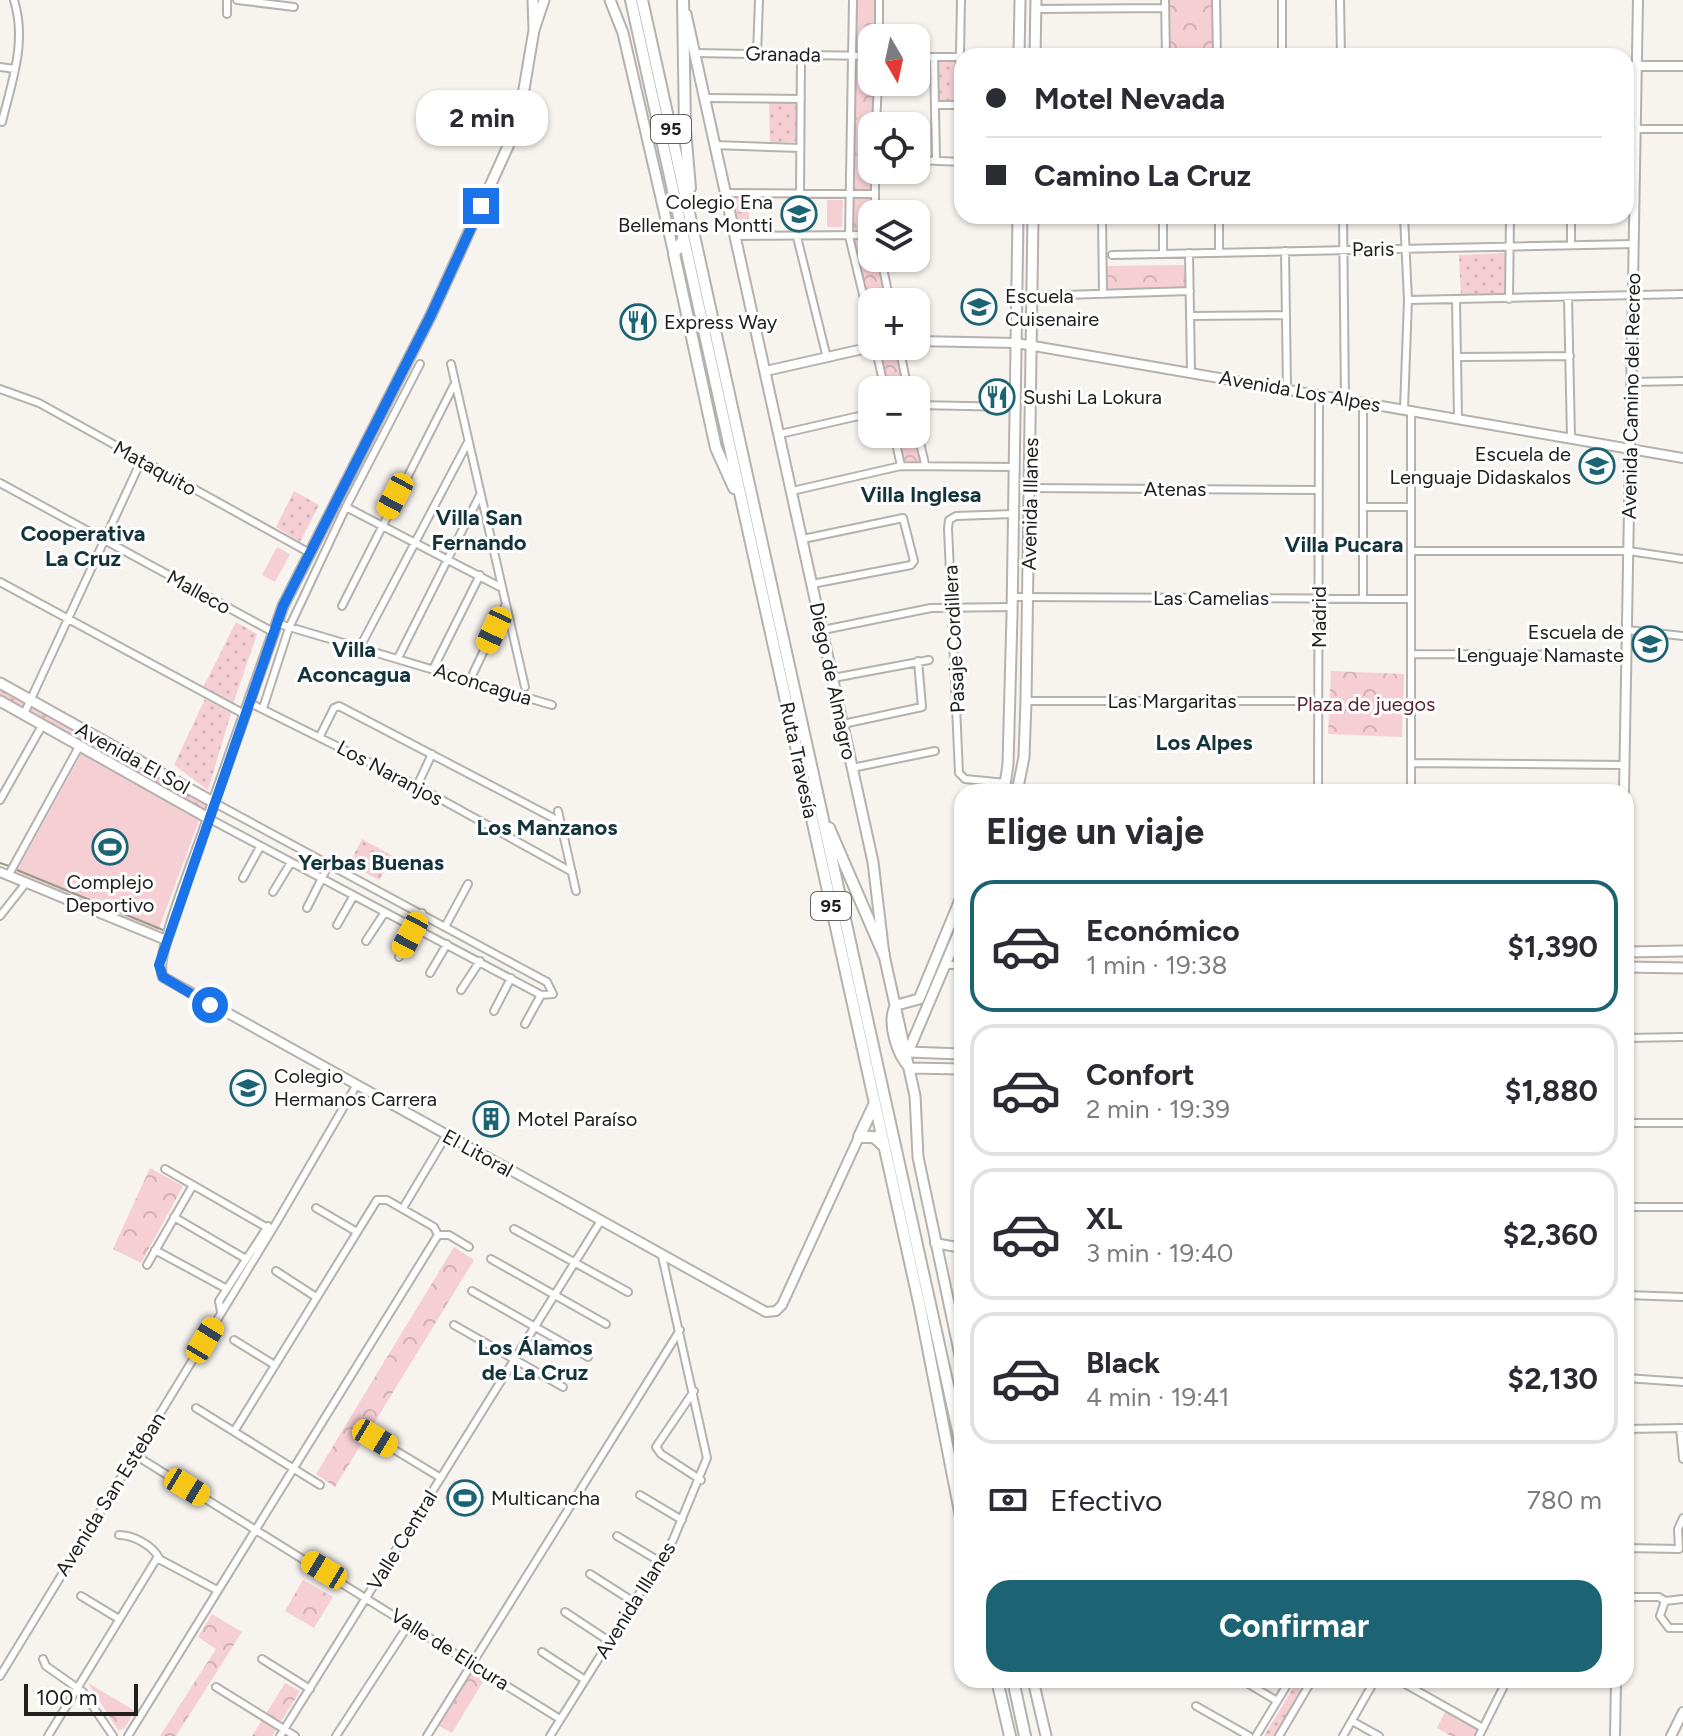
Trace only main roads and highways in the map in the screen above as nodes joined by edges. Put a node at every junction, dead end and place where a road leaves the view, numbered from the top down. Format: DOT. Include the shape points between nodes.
graph roads {
  1 [pos="533,0"];
  2 [pos="544,0"];
  3 [pos="610,0"];
  4 [pos="631,0"];
  5 [pos="642,0"];
  6 [pos="683,0"];
  7 [pos="1020,0"];
  8 [pos="1036,5"];
  9 [pos="534,30"];
  10 [pos="1019,48"];
  11 [pos="1035,48"];
  12 [pos="1018,224"];
  13 [pos="1033,224"];
  14 [pos="683,240"];
  15 [pos="674,254"];
  16 [pos="699,257"];
  17 [pos="742,505"];
  18 [pos="0,683"];
  19 [pos="2,706"];
  20 [pos="1005,784"];
  21 [pos="1019,784"];
  22 [pos="818,800"];
  23 [pos="213,802"];
  24 [pos="954,915"];
  25 [pos="954,945"];
  26 [pos="1683,951"];
  27 [pos="1634,952"];
  28 [pos="884,955"];
  29 [pos="1634,967"];
  30 [pos="1683,968"];
  31 [pos="897,1005"];
  32 [pos="908,1052"];
  33 [pos="954,1054"];
  34 [pos="910,1068"];
  35 [pos="954,1069"];
  36 [pos="875,1103"];
  37 [pos="884,1146"];
  38 [pos="954,1329"];
  39 [pos="954,1413"];
  40 [pos="954,1483"];
  41 [pos="999,1688"];
  42 [pos="1015,1688"];
  43 [pos="1035,1688"];
  44 [pos="1010,1736"];
  45 [pos="1025,1736"];
  46 [pos="1046,1736"];
  1 -- 9 [label="main road"];
  2 -- 9 [label="main road"];
  3 -- 15 [label="main road" via="623,33"];
  4 -- 14 [label="highway, Ruta Travesía / 95"];
  5 -- 16 [label="highway, Ruta Travesía / 95"];
  6 -- 16 [label="highway" via="686,151"];
  6 -- 28 [label="main road, Diego de Almagro" via="873,862"];
  7 -- 10 [label="main road"];
  8 -- 11 [label="main road"];
  9 -- 23 [label="main road" via="522,101 506,152 431,315 274,627"];
  12 -- 20 [label="main road, Avenida Illanes"];
  13 -- 21 [label="main road, Avenida Illanes" via="1029,597"];
  14 -- 15 [label="highway"];
  14 -- 17 [label="highway, Ruta Travesía / 95"];
  15 -- 17 [label="highway" via="716,448"];
  16 -- 22 [label="highway, Ruta Travesía / 95"];
  17 -- 36 [label="highway, Ruta Travesía / 95"];
  18 -- 23 [label="main road, Avenida El Sol"];
  19 -- 23 [label="main road, Avenida El Sol" via="208,818"];
  22 -- 28 [label="highway"];
  22 -- 39 [label="highway, Ruta Travesía / 95"];
  24 -- 31 [label="main road" via="919,999"];
  25 -- 32 [label="main road"];
  26 -- 27 [label="main road"];
  28 -- 31 [label="main road, Diego de Almagro"];
  29 -- 30 [label="main road"];
  31 -- 32 [label="main road, Diego de Almagro"];
  31 -- 34 [label="main road" via="893,1027"];
  32 -- 33 [label="main road"];
  32 -- 34 [label="main road, Diego de Almagro"];
  34 -- 35 [label="main road"];
  34 -- 38 [label="main road, Diego de Almagro" via="918,1157"];
  36 -- 37 [label="highway, Ruta Travesía / 95"];
  36 -- 37 [label="highway" via="859,1137 874,1137"];
  37 -- 40 [label="highway, Ruta Travesía / 95"];
  41 -- 44 [label="highway"];
  42 -- 45 [label="highway"];
  43 -- 46 [label="main road"];
}
